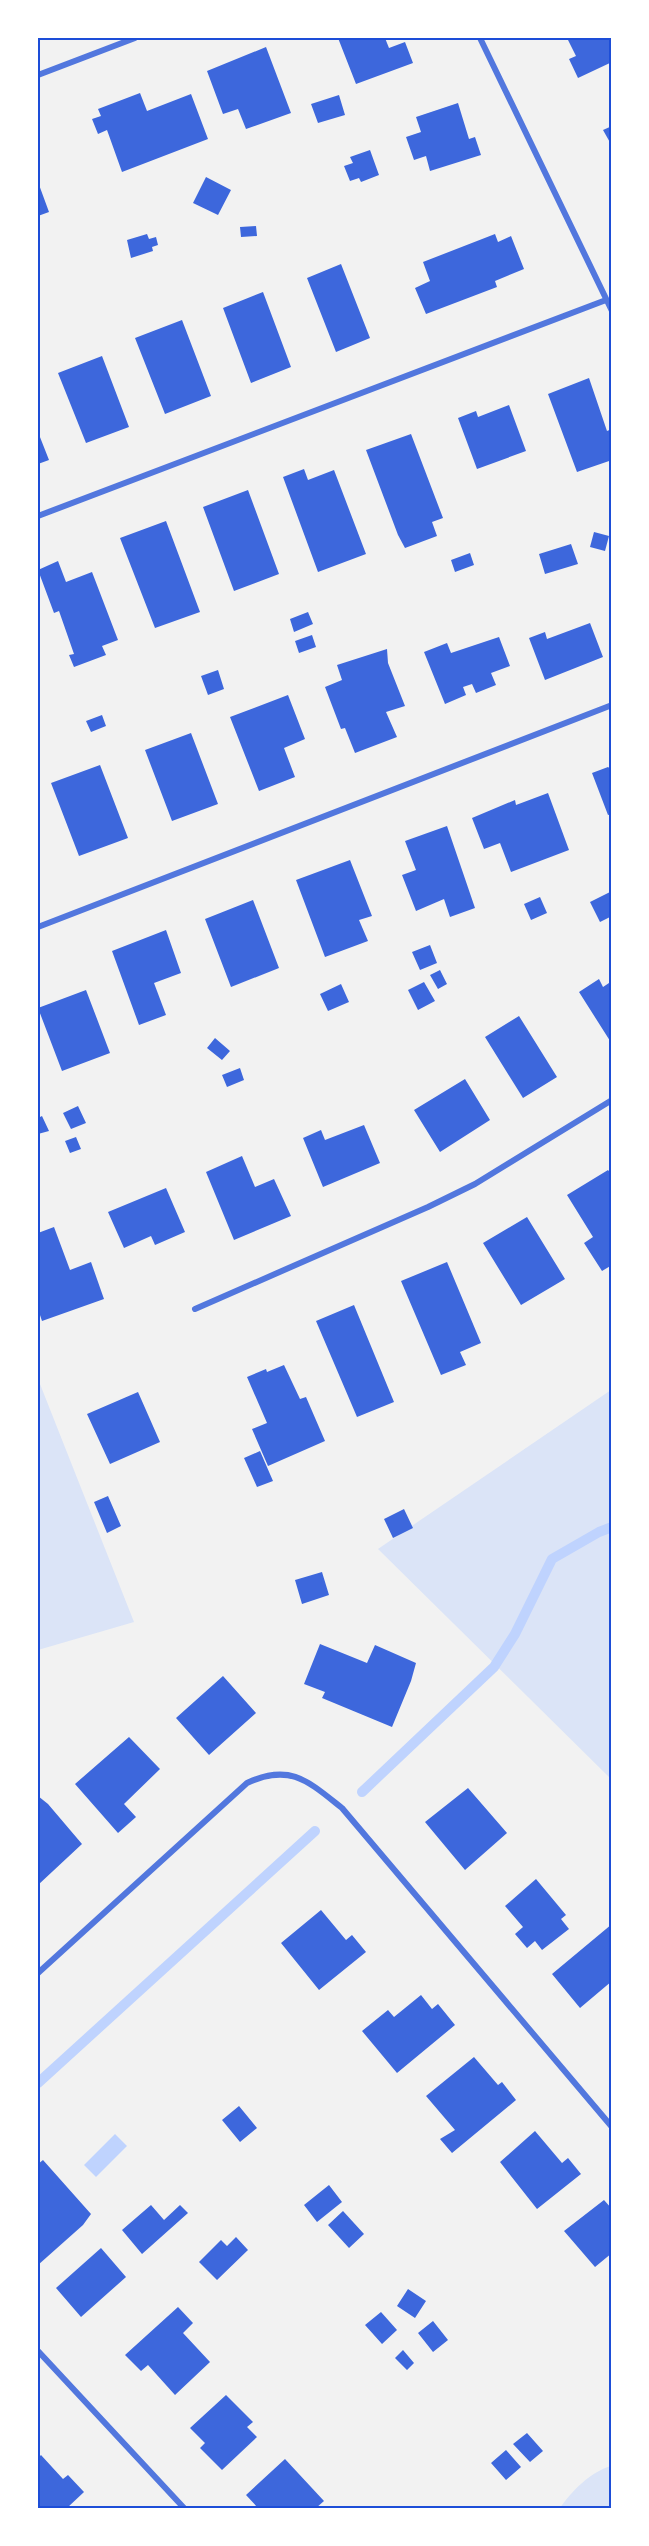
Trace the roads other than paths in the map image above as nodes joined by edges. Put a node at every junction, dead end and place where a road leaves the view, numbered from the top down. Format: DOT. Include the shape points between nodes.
graph roads {
  1 [pos="135,38"];
  2 [pos="480,38"];
  3 [pos="38,75"];
  4 [pos="606,300"];
  5 [pos="612,311"];
  6 [pos="38,516"];
  7 [pos="612,705"];
  8 [pos="38,927"];
  9 [pos="612,1100"];
  10 [pos="195,1309"];
  11 [pos="38,1973"];
  12 [pos="612,2127"];
  13 [pos="38,2351"];
  14 [pos="184,2508"];
  1 -- 3 [label="street"];
  2 -- 4 [label="street"];
  4 -- 5 [label="street"];
  4 -- 6 [label="street"];
  7 -- 8 [label="street"];
  9 -- 10 [label="street" via="475,1184"];
  11 -- 12 [label="street" via="246,1783 266,1774 283,1773 301,1779 342,1808"];
  13 -- 14 [label="street"];
}
